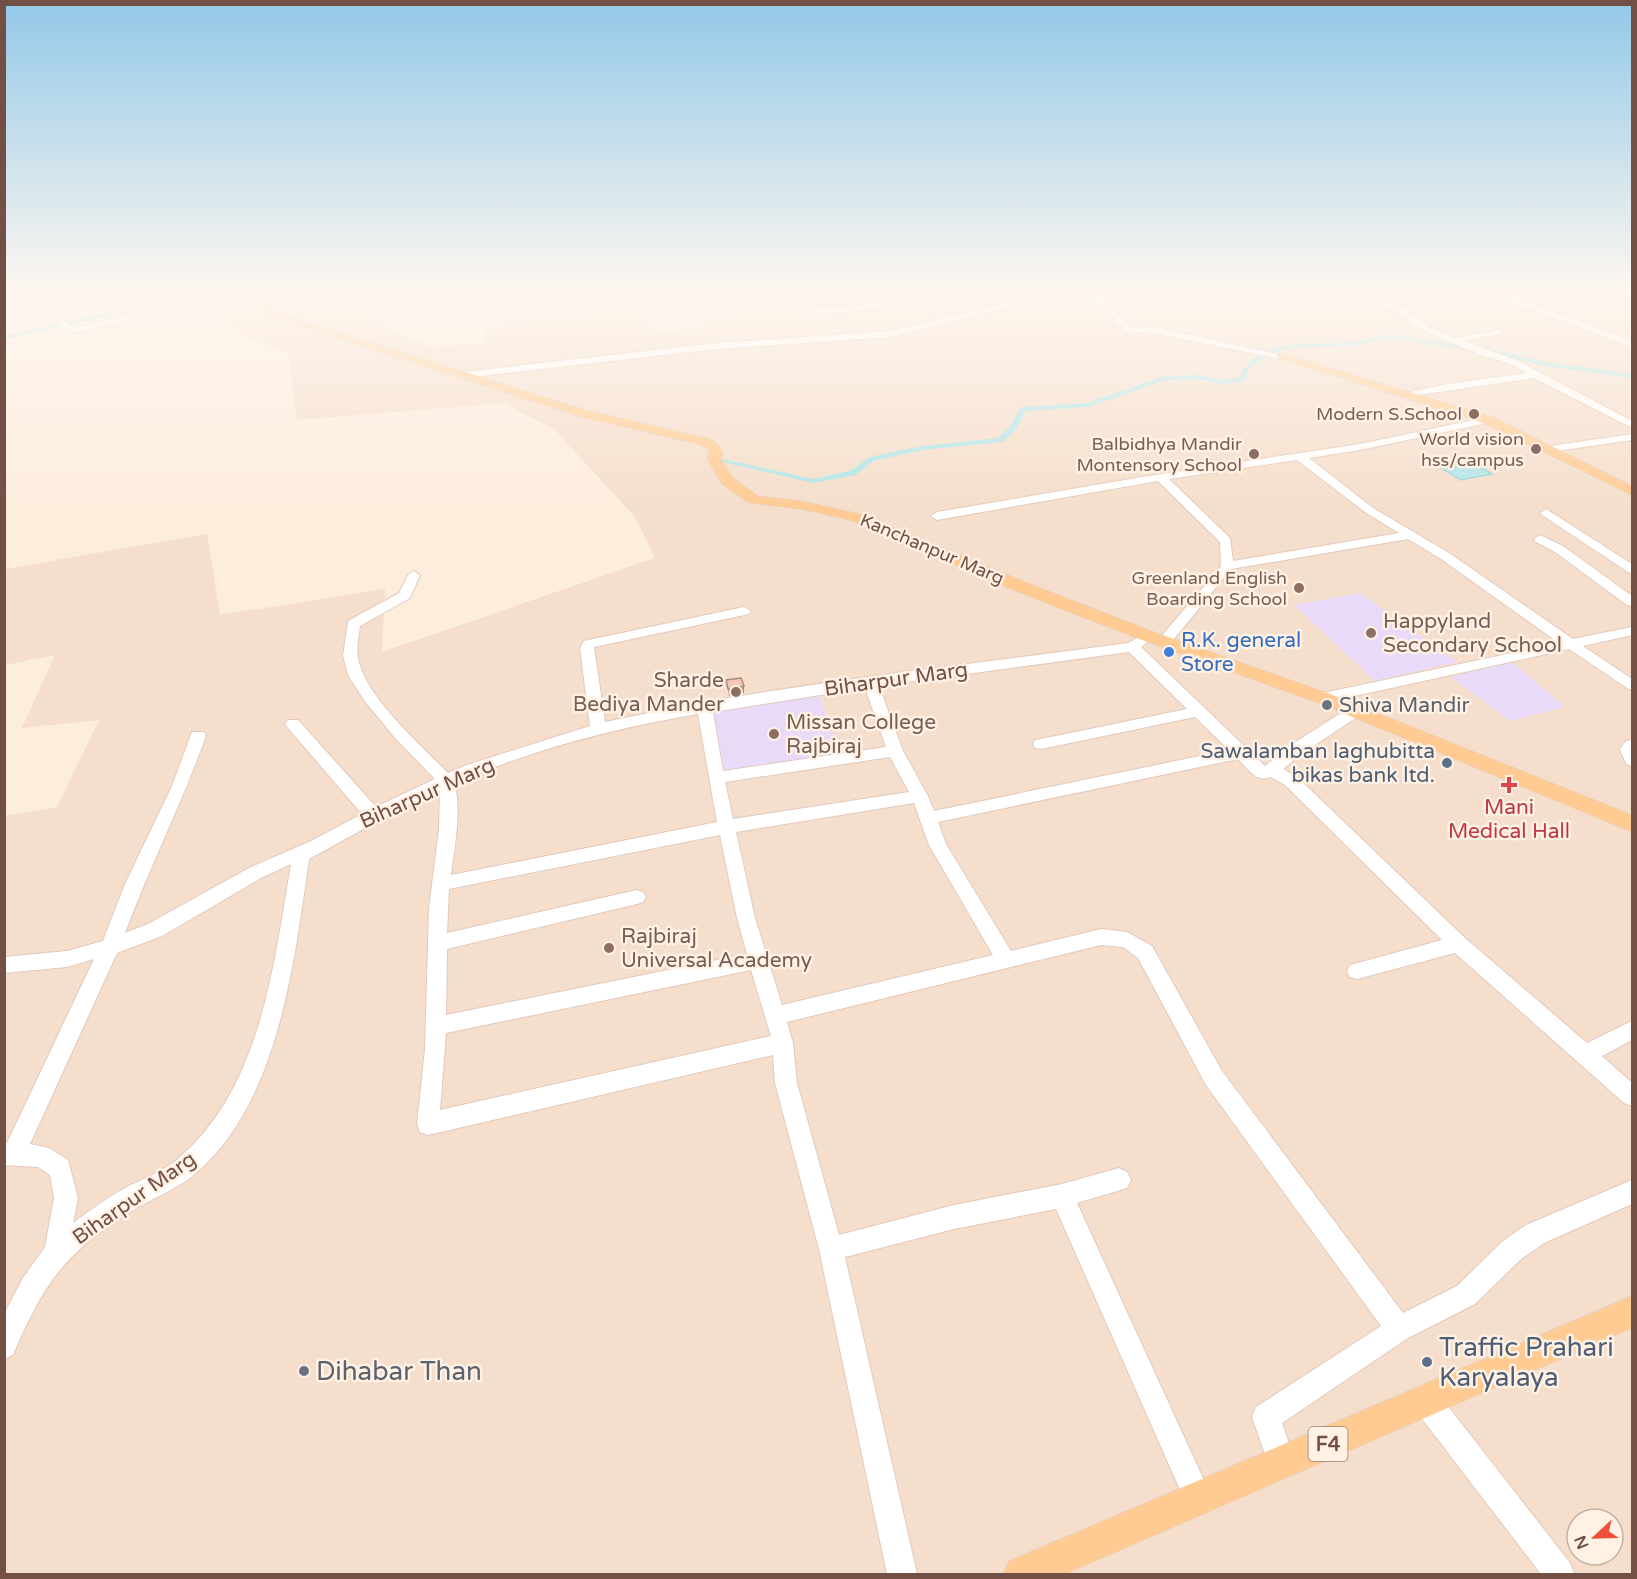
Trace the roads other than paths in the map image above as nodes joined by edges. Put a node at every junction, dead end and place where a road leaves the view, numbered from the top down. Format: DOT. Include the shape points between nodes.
graph roads {
  1 [pos="425,363"];
  2 [pos="571,363"];
  3 [pos="1303,363"];
  4 [pos="1515,363"];
  5 [pos="464,375"];
  6 [pos="1535,375"];
  7 [pos="1408,395"];
  8 [pos="1488,420"];
  9 [pos="1632,425"];
  10 [pos="1632,437"];
  11 [pos="1550,449"];
  12 [pos="1298,455"];
  13 [pos="1161,478"];
  14 [pos="1632,491"];
  15 [pos="1546,513"];
  16 [pos="937,516"];
  17 [pos="1411,536"];
  18 [pos="1540,539"];
  19 [pos="1227,566"];
  20 [pos="1632,569"];
  21 [pos="414,575"];
  22 [pos="1632,602"];
  23 [pos="744,610"];
  24 [pos="1632,631"];
  25 [pos="1156,639"];
  26 [pos="1571,644"];
  27 [pos="1132,647"];
  28 [pos="870,682"];
  29 [pos="1632,685"];
  30 [pos="1323,698"];
  31 [pos="705,709"];
  32 [pos="1355,711"];
  33 [pos="1197,712"];
  34 [pos="292,724"];
  35 [pos="598,729"];
  36 [pos="198,736"];
  37 [pos="1041,744"];
  38 [pos="1632,745"];
  39 [pos="895,751"];
  40 [pos="1239,752"];
  41 [pos="1632,760"];
  42 [pos="1272,770"];
  43 [pos="716,778"];
  44 [pos="446,781"];
  45 [pos="920,796"];
  46 [pos="374,816"];
  47 [pos="928,818"];
  48 [pos="1632,824"];
  49 [pos="726,826"];
  50 [pos="320,844"];
  51 [pos="440,884"];
  52 [pos="637,897"];
  53 [pos="436,944"];
  54 [pos="1458,944"];
  55 [pos="110,946"];
  56 [pos="1006,959"];
  57 [pos="758,960"];
  58 [pos="4,965"];
  59 [pos="1357,971"];
  60 [pos="775,1016"];
  61 [pos="436,1026"];
  62 [pos="1632,1030"];
  63 [pos="783,1043"];
  64 [pos="1584,1055"];
  65 [pos="1632,1096"];
  66 [pos="9,1154"];
  67 [pos="1119,1180"];
  68 [pos="1632,1192"];
  69 [pos="1062,1196"];
  70 [pos="831,1249"];
  71 [pos="56,1253"];
  72 [pos="1632,1312"];
  73 [pos="1399,1329"];
  74 [pos="4,1346"];
  75 [pos="1426,1401"];
  76 [pos="1282,1464"];
  77 [pos="1199,1500"];
  78 [pos="902,1575"];
  79 [pos="1022,1575"];
  80 [pos="1559,1575"];
  1 -- 5 [label="main road, Kanchanpur Marg"];
  2 -- 5 [label="street"];
  3 -- 7 [label="main road"];
  4 -- 6 [label="street"];
  5 -- 25 [label="main road, Kanchanpur Marg" via="582,413 702,441 712,446 714,459 727,481 754,500 855,517"];
  6 -- 7 [label="street"];
  6 -- 9 [label="street"];
  7 -- 8 [label="main road"];
  8 -- 11 [label="main road"];
  8 -- 12 [label="street" via="1360,447"];
  10 -- 11 [label="street"];
  11 -- 14 [label="main road"];
  12 -- 13 [label="street"];
  12 -- 17 [label="street" via="1369,510"];
  13 -- 16 [label="street"];
  13 -- 19 [label="street" via="1226,541"];
  15 -- 20 [label="street"];
  17 -- 19 [label="street"];
  17 -- 26 [label="street"];
  18 -- 22 [label="street"];
  19 -- 25 [label="street, Biharpur Marg"];
  21 -- 44 [label="street" via="405,595 353,624 350,656 355,675 369,697"];
  23 -- 35 [label="street" via="589,644"];
  24 -- 26 [label="street"];
  25 -- 27 [label="street, Biharpur Marg"];
  25 -- 30 [label="main road, Kanchanpur Marg"];
  26 -- 29 [label="street"];
  26 -- 30 [label="street"];
  27 -- 28 [label="street, Biharpur Marg"];
  27 -- 33 [label="street"];
  28 -- 31 [label="street, Biharpur Marg"];
  28 -- 39 [label="street"];
  30 -- 32 [label="main road, Kanchanpur Marg"];
  31 -- 35 [label="street, Biharpur Marg"];
  31 -- 43 [label="street"];
  32 -- 42 [label="street"];
  32 -- 48 [label="main road, Kanchanpur Marg"];
  33 -- 37 [label="street"];
  33 -- 40 [label="street"];
  34 -- 46 [label="street"];
  35 -- 44 [label="street, Biharpur Marg" via="506,757"];
  36 -- 55 [label="street"];
  38 -- 41 [label="street" via="1628,749"];
  39 -- 43 [label="street"];
  39 -- 45 [label="street"];
  40 -- 42 [label="street" via="1263,774"];
  40 -- 47 [label="street"];
  42 -- 54 [label="street" via="1291,781"];
  43 -- 49 [label="street"];
  44 -- 46 [label="street, Biharpur Marg"];
  44 -- 51 [label="street" via="448,830"];
  45 -- 47 [label="street"];
  45 -- 49 [label="street"];
  46 -- 50 [label="street, Biharpur Marg"];
  47 -- 56 [label="street" via="938,845"];
  49 -- 51 [label="street"];
  49 -- 57 [label="street"];
  50 -- 55 [label="street" via="255,873 155,930"];
  50 -- 71 [label="street, Biharpur Marg" via="301,856 270,1024 230,1114 211,1142 187,1166 123,1202"];
  51 -- 53 [label="street"];
  52 -- 53 [label="street"];
  53 -- 61 [label="street"];
  54 -- 59 [label="street"];
  54 -- 64 [label="street"];
  55 -- 58 [label="street" via="68,959"];
  55 -- 66 [label="street"];
  56 -- 60 [label="street"];
  56 -- 73 [label="street" via="1101,937 1127,940 1145,952 1214,1078"];
  57 -- 60 [label="street"];
  57 -- 61 [label="street"];
  60 -- 63 [label="street"];
  61 -- 63 [label="street" via="428,1124"];
  62 -- 64 [label="street"];
  63 -- 70 [label="street" via="786,1083"];
  64 -- 65 [label="street"];
  66 -- 71 [label="street" via="40,1156 60,1168 66,1198"];
  67 -- 69 [label="street"];
  68 -- 73 [label="street" via="1535,1234 1512,1250 1466,1295"];
  69 -- 70 [label="street" via="954,1217"];
  69 -- 77 [label="street"];
  70 -- 78 [label="street"];
  71 -- 74 [label="street, Biharpur Marg" via="19,1308"];
  72 -- 75 [label="main road, F4"];
  73 -- 76 [label="street" via="1266,1417"];
  75 -- 76 [label="main road, F4"];
  75 -- 80 [label="street"];
  76 -- 77 [label="main road, F4"];
  77 -- 79 [label="main road, F4"];
}
